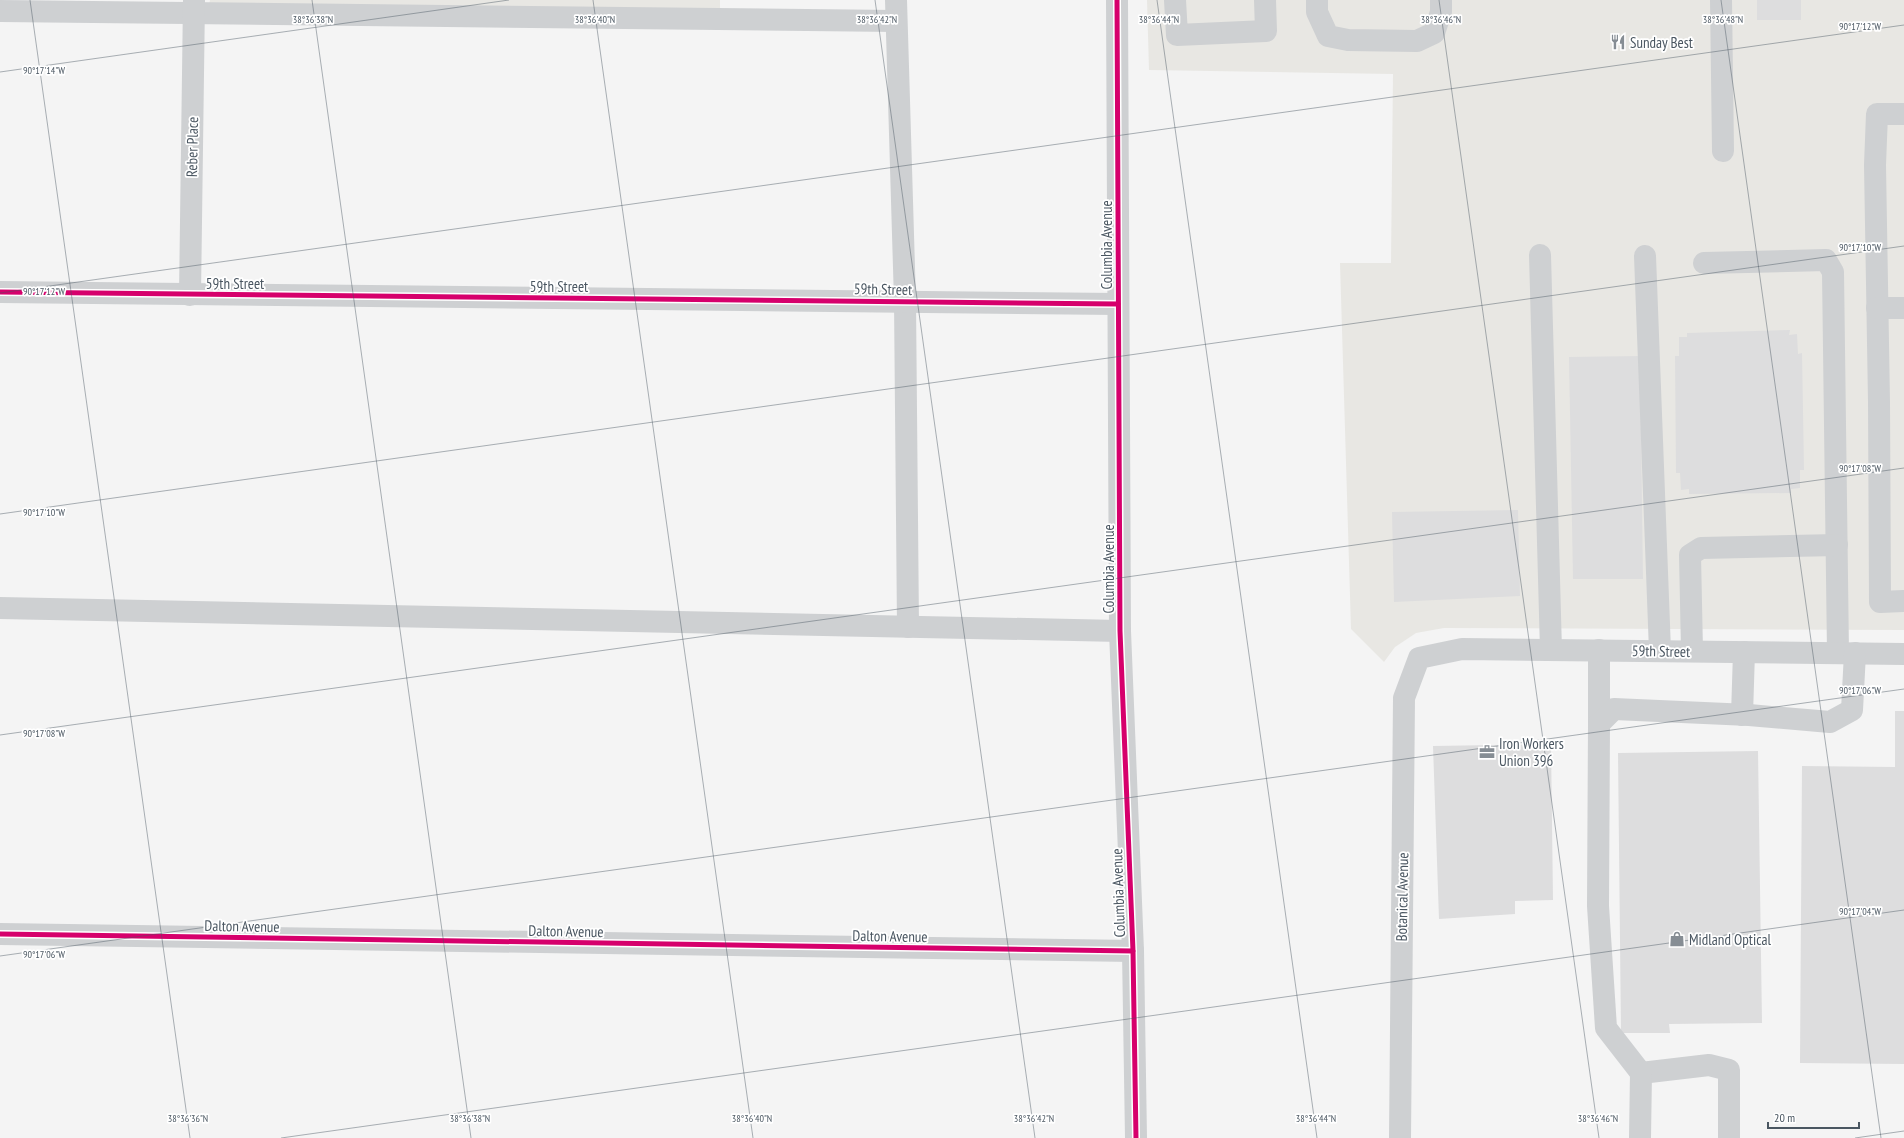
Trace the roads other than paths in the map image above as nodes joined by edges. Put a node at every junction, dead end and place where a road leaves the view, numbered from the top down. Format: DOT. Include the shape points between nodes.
graph roads {
  1 [pos="1117,0"];
  2 [pos="1175,0"];
  3 [pos="1265,0"];
  4 [pos="1317,0"];
  5 [pos="1441,0"];
  6 [pos="1721,0"];
  7 [pos="194,7"];
  8 [pos="364,8"];
  9 [pos="896,10"];
  10 [pos="0,11"];
  11 [pos="1904,114"];
  12 [pos="1723,151"];
  13 [pos="1540,255"];
  14 [pos="1645,256"];
  15 [pos="1704,263"];
  16 [pos="0,292"];
  17 [pos="190,295"];
  18 [pos="905,301"];
  19 [pos="1118,304"];
  20 [pos="1877,308"];
  21 [pos="1904,308"];
  22 [pos="1837,545"];
  23 [pos="1904,602"];
  24 [pos="0,608"];
  25 [pos="908,627"];
  26 [pos="1120,631"];
  27 [pos="1552,650"];
  28 [pos="1599,650"];
  29 [pos="1660,651"];
  30 [pos="1692,651"];
  31 [pos="1744,652"];
  32 [pos="1846,653"];
  33 [pos="1904,654"];
  34 [pos="1419,658"];
  35 [pos="1742,715"];
  36 [pos="1599,724"];
  37 [pos="0,934"];
  38 [pos="1132,951"];
  39 [pos="1641,1073"];
  40 [pos="1136,1138"];
  41 [pos="1400,1138"];
  42 [pos="1640,1138"];
  43 [pos="1729,1138"];
  1 -- 19 [label="street, Columbia Avenue"];
  2 -- 3 [label="street" via="1177,35 1266,31"];
  4 -- 5 [label="street" via="1317,12 1328,36 1348,40 1417,40 1434,33"];
  6 -- 12 [label="street"];
  7 -- 8 [label="street"];
  7 -- 10 [label="street"];
  7 -- 17 [label="street, Reber Place"];
  8 -- 9 [label="street"];
  9 -- 18 [label="street"];
  11 -- 20 [label="street" via="1877,114"];
  13 -- 27 [label="street"];
  14 -- 29 [label="street"];
  15 -- 22 [label="street" via="1826,260 1833,272"];
  16 -- 17 [label="street, 59th Street"];
  17 -- 18 [label="street, 59th Street"];
  18 -- 19 [label="street, 59th Street"];
  18 -- 25 [label="street"];
  19 -- 26 [label="street, Columbia Avenue"];
  20 -- 21 [label="street"];
  20 -- 23 [label="street" via="1880,602"];
  22 -- 30 [label="street" via="1701,548 1690,556"];
  22 -- 32 [label="street"];
  24 -- 25 [label="street"];
  25 -- 26 [label="street"];
  26 -- 38 [label="street, Columbia Avenue"];
  27 -- 28 [label="street, 59th Street"];
  27 -- 34 [label="street, 59th Street" via="1462,648"];
  28 -- 29 [label="street, 59th Street"];
  28 -- 36 [label="street"];
  29 -- 30 [label="street, 59th Street"];
  30 -- 31 [label="street, 59th Street"];
  31 -- 32 [label="street, 59th Street"];
  31 -- 35 [label="street"];
  32 -- 33 [label="street, 59th Street"];
  32 -- 35 [label="street" via="1852,710 1830,722"];
  34 -- 41 [label="street, Botanical Avenue" via="1404,698"];
  35 -- 36 [label="street" via="1614,709"];
  36 -- 39 [label="street" via="1598,906 1606,1028"];
  37 -- 38 [label="street, Dalton Avenue"];
  38 -- 40 [label="street, Columbia Avenue"];
  39 -- 42 [label="street"];
  39 -- 43 [label="street" via="1709,1065 1729,1070"];
}
